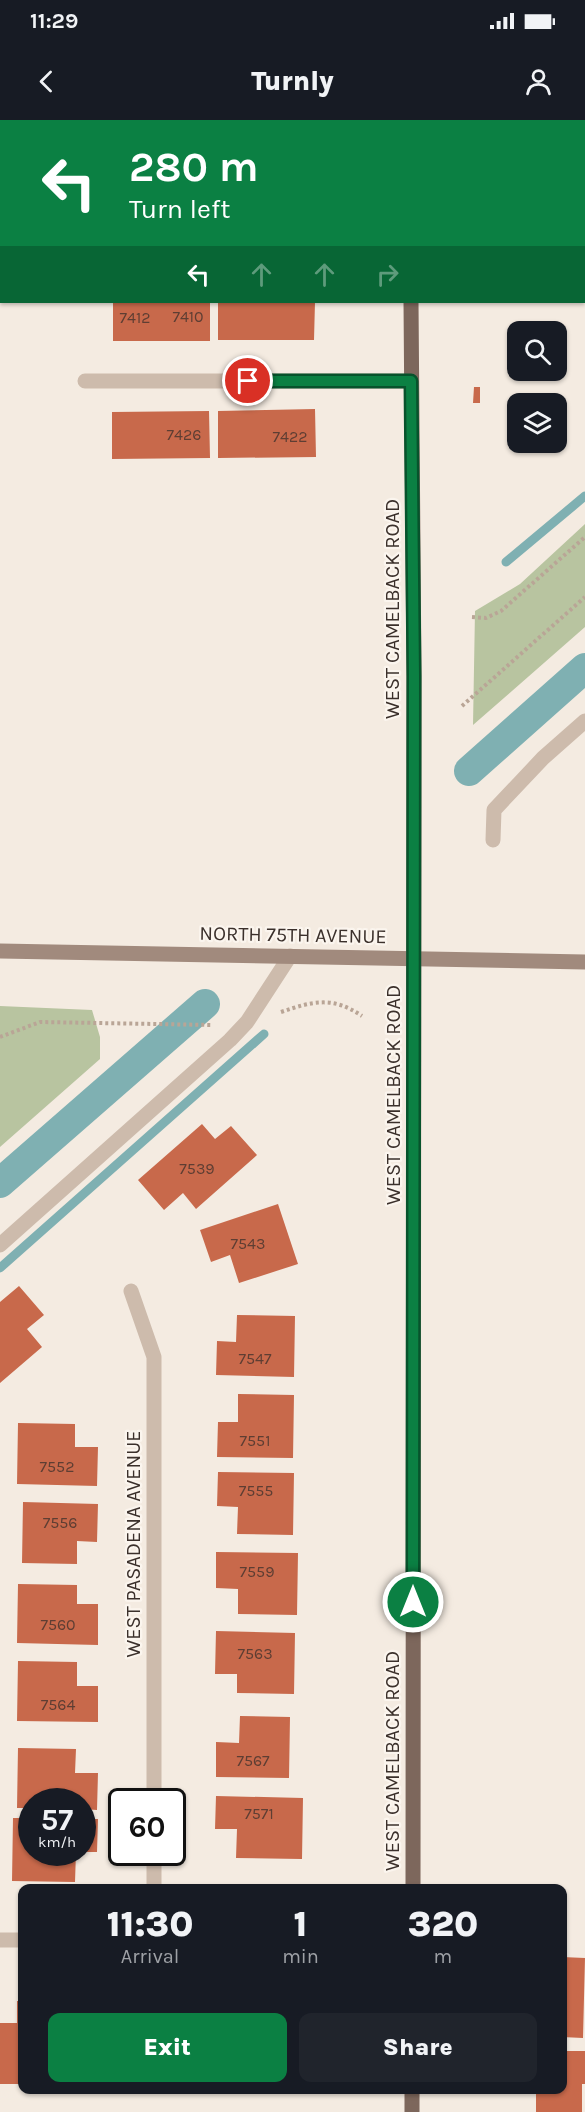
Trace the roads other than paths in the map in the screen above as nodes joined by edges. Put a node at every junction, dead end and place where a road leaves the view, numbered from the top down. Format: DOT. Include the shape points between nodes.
graph roads {
  1 [pos="411,303"];
  2 [pos="85,381"];
  3 [pos="411,381"];
  4 [pos="585,721"];
  5 [pos="493,840"];
  6 [pos="0,951"];
  7 [pos="290,956"];
  8 [pos="414,958"];
  9 [pos="585,962"];
  10 [pos="0,1245"];
  11 [pos="131,1291"];
  12 [pos="154,1788"];
  13 [pos="154,1866"];
  14 [pos="154,1884"];
  15 [pos="413,1884"];
  16 [pos="0,1940"];
  17 [pos="18,1940"];
  18 [pos="412,2094"];
  19 [pos="412,2112"];
  1 -- 3 [label="main road, WEST CAMELBACK ROAD"];
  2 -- 3 [label="street"];
  3 -- 8 [label="main road, WEST CAMELBACK ROAD"];
  4 -- 5 [label="street" via="494,810"];
  6 -- 7 [label="main road, NORTH 75TH AVENUE"];
  7 -- 8 [label="main road, NORTH 75TH AVENUE"];
  7 -- 10 [label="street" via="247,1022 230,1040"];
  8 -- 9 [label="main road, NORTH 75TH AVENUE"];
  8 -- 15 [label="main road, WEST CAMELBACK ROAD"];
  11 -- 12 [label="street, WEST PASADENA AVENUE" via="154,1357"];
  13 -- 14 [label="street"];
  16 -- 17 [label="street"];
  18 -- 19 [label="main road"];
}
